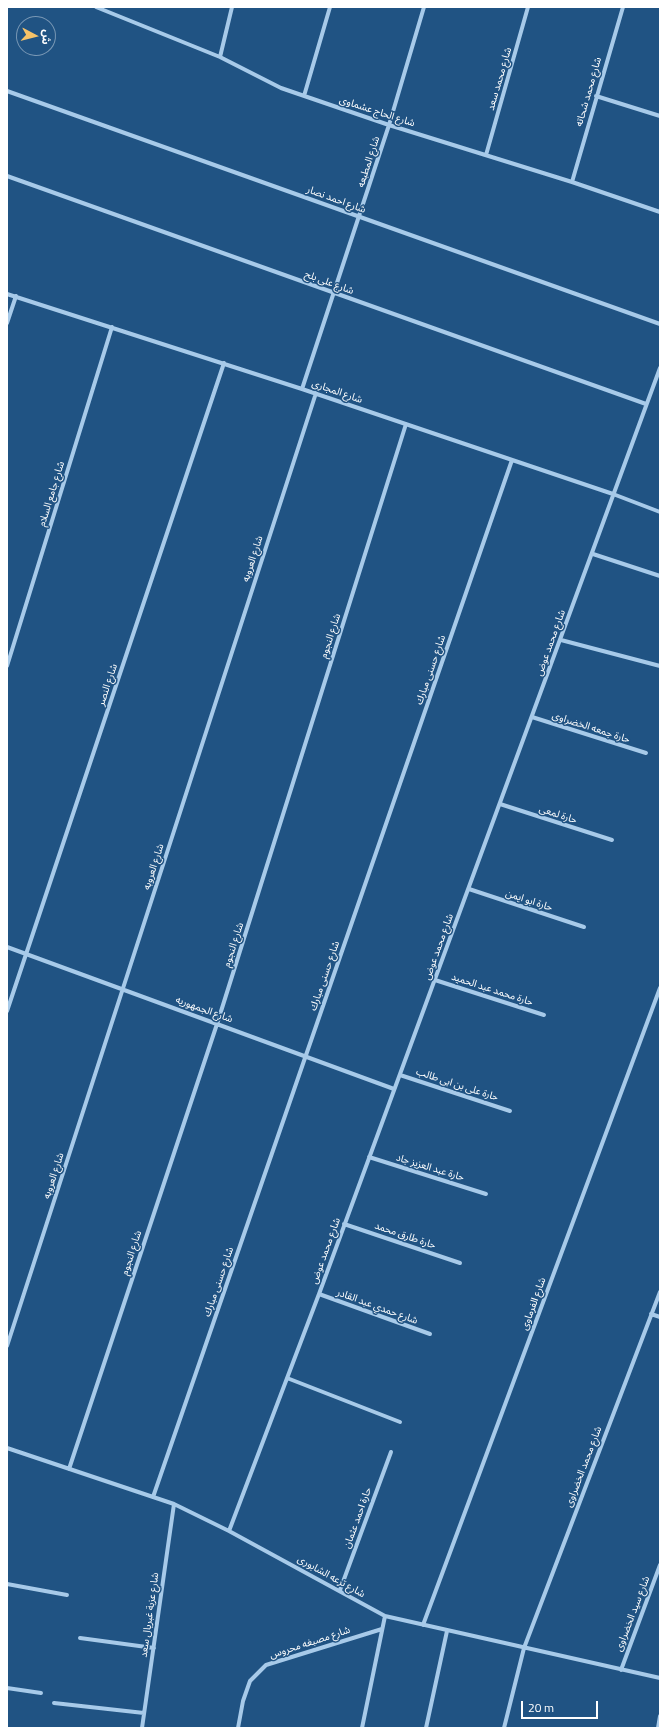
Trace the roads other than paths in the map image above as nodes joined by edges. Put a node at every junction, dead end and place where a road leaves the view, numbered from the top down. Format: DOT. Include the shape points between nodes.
graph roads {
  1 [pos="96,7"];
  2 [pos="232,7"];
  3 [pos="330,7"];
  4 [pos="424,7"];
  5 [pos="528,7"];
  6 [pos="623,7"];
  7 [pos="220,57"];
  8 [pos="7,91"];
  9 [pos="304,96"];
  10 [pos="596,96"];
  11 [pos="660,116"];
  12 [pos="390,125"];
  13 [pos="486,155"];
  14 [pos="7,176"];
  15 [pos="572,182"];
  16 [pos="660,212"];
  17 [pos="360,217"];
  18 [pos="333,293"];
  19 [pos="7,294"];
  20 [pos="16,296"];
  21 [pos="7,323"];
  22 [pos="660,324"];
  23 [pos="112,327"];
  24 [pos="224,363"];
  25 [pos="660,368"];
  26 [pos="302,389"];
  27 [pos="316,393"];
  28 [pos="646,404"];
  29 [pos="406,424"];
  30 [pos="512,460"];
  31 [pos="613,494"];
  32 [pos="660,512"];
  33 [pos="592,554"];
  34 [pos="660,576"];
  35 [pos="561,640"];
  36 [pos="7,666"];
  37 [pos="660,666"];
  38 [pos="532,717"];
  39 [pos="646,753"];
  40 [pos="500,804"];
  41 [pos="612,840"];
  42 [pos="469,889"];
  43 [pos="584,927"];
  44 [pos="7,947"];
  45 [pos="26,954"];
  46 [pos="435,980"];
  47 [pos="660,988"];
  48 [pos="123,989"];
  49 [pos="7,1011"];
  50 [pos="544,1015"];
  51 [pos="217,1024"];
  52 [pos="305,1056"];
  53 [pos="400,1075"];
  54 [pos="394,1089"];
  55 [pos="510,1111"];
  56 [pos="369,1157"];
  57 [pos="486,1194"];
  58 [pos="344,1224"];
  59 [pos="460,1263"];
  60 [pos="660,1292"];
  61 [pos="319,1294"];
  62 [pos="651,1314"];
  63 [pos="660,1317"];
  64 [pos="430,1334"];
  65 [pos="7,1346"];
  66 [pos="287,1378"];
  67 [pos="400,1422"];
  68 [pos="7,1448"];
  69 [pos="391,1452"];
  70 [pos="69,1468"];
  71 [pos="153,1497"];
  72 [pos="174,1504"];
  73 [pos="229,1531"];
  74 [pos="660,1565"];
  75 [pos="7,1584"];
  76 [pos="340,1590"];
  77 [pos="67,1595"];
  78 [pos="385,1616"];
  79 [pos="423,1625"];
  80 [pos="382,1629"];
  81 [pos="447,1631"];
  82 [pos="80,1638"];
  83 [pos="154,1648"];
  84 [pos="524,1648"];
  85 [pos="621,1670"];
  86 [pos="660,1678"];
  87 [pos="7,1688"];
  88 [pos="41,1693"];
  89 [pos="54,1703"];
  90 [pos="144,1713"];
  91 [pos="660,1716"];
  92 [pos="142,1728"];
  93 [pos="238,1728"];
  94 [pos="362,1728"];
  95 [pos="426,1728"];
  96 [pos="504,1728"];
  97 [pos="658,1728"];
  1 -- 7 [label="street, شارع الحاج عشماوى"];
  2 -- 7 [label="street"];
  3 -- 9 [label="street"];
  4 -- 12 [label="street, شارع المطبعه"];
  5 -- 13 [label="street, شارع محمد سعد"];
  6 -- 10 [label="street, شارع محمد شحاته"];
  7 -- 9 [label="street, شارع الحاج عشماوى" via="281,88"];
  8 -- 17 [label="street, شارع احمد نصار"];
  9 -- 12 [label="street, شارع الحاج عشماوى"];
  10 -- 11 [label="street"];
  10 -- 15 [label="street, شارع محمد شحاته"];
  12 -- 13 [label="street, شارع الحاج عشماوى"];
  12 -- 17 [label="street, شارع المطبعه"];
  13 -- 15 [label="street, شارع الحاج عشماوى"];
  14 -- 18 [label="street, شارع على بلح"];
  15 -- 16 [label="street, شارع الحاج عشماوى"];
  17 -- 18 [label="street, شارع المطبعه"];
  17 -- 22 [label="street, شارع احمد نصار"];
  18 -- 26 [label="street, شارع المطبعه"];
  18 -- 28 [label="street, شارع على بلح"];
  19 -- 20 [label="street, شارع المجارى"];
  20 -- 21 [label="street"];
  20 -- 23 [label="street, شارع المجارى"];
  23 -- 24 [label="street, شارع المجارى"];
  23 -- 36 [label="street, شارع جامع السلام"];
  24 -- 26 [label="street, شارع المجارى"];
  24 -- 45 [label="street, شارع النصر"];
  25 -- 28 [label="street, شارع محمد عوض"];
  26 -- 27 [label="street, شارع المجارى"];
  27 -- 29 [label="street, شارع المجارى"];
  27 -- 48 [label="street, شارع العروبه"];
  28 -- 31 [label="street, شارع محمد عوض"];
  29 -- 30 [label="street, شارع المجارى"];
  29 -- 51 [label="street, شارع النجوم"];
  30 -- 31 [label="street, شارع المجارى"];
  30 -- 52 [label="street, شارع حسنى مبارك"];
  31 -- 32 [label="street, شارع المجارى"];
  31 -- 33 [label="street, شارع محمد عوض"];
  33 -- 34 [label="street"];
  33 -- 35 [label="street, شارع محمد عوض"];
  35 -- 37 [label="street"];
  35 -- 38 [label="street, شارع محمد عوض"];
  38 -- 39 [label="street, حارة جمعه الخضراوى"];
  38 -- 40 [label="street, شارع محمد عوض"];
  40 -- 41 [label="street, حارة لمعى"];
  40 -- 42 [label="street, شارع محمد عوض"];
  42 -- 43 [label="street, حارة ابو ايمن"];
  42 -- 46 [label="street, شارع محمد عوض"];
  44 -- 45 [label="street, شارع الجمهوريه"];
  45 -- 48 [label="street, شارع الجمهوريه"];
  45 -- 49 [label="street, شارع النصر"];
  46 -- 50 [label="street, حارة محمد عبد الحميد"];
  46 -- 53 [label="street, شارع محمد عوض"];
  47 -- 79 [label="street, شارع الفرماوى"];
  48 -- 51 [label="street, شارع الجمهوريه"];
  48 -- 65 [label="street, شارع العروبه"];
  51 -- 52 [label="street, شارع الجمهوريه"];
  51 -- 70 [label="street, شارع النجوم"];
  52 -- 54 [label="street, شارع الجمهوريه"];
  52 -- 71 [label="street, شارع حسنى مبارك"];
  53 -- 54 [label="street, شارع محمد عوض"];
  53 -- 55 [label="street, حارة على بن ابى طالب"];
  54 -- 56 [label="street, شارع محمد عوض"];
  56 -- 57 [label="street, حارة عبد العزيز جاد"];
  56 -- 58 [label="street, شارع محمد عوض"];
  58 -- 59 [label="street, حارة طارق محمد"];
  58 -- 61 [label="street, شارع محمد عوض"];
  60 -- 62 [label="street, شارع محمد الخضراوى"];
  61 -- 64 [label="street, شارع حمدي عبد القادر"];
  61 -- 66 [label="street, شارع محمد عوض"];
  62 -- 63 [label="street"];
  62 -- 84 [label="street, شارع محمد الخضراوى"];
  66 -- 67 [label="street"];
  66 -- 73 [label="street, شارع محمد عوض"];
  68 -- 70 [label="street, شارع ترعه الشابورى"];
  69 -- 76 [label="street, حارة احمد عثمان"];
  70 -- 71 [label="street, شارع ترعه الشابورى"];
  71 -- 72 [label="street, شارع ترعه الشابورى"];
  72 -- 73 [label="street, شارع ترعه الشابورى"];
  72 -- 83 [label="street, شارع عزبة غبريال سعد"];
  73 -- 76 [label="street, شارع ترعه الشابورى"];
  74 -- 85 [label="street, شارع سيد الخضراوى"];
  75 -- 77 [label="street"];
  76 -- 78 [label="street, شارع ترعه الشابورى"];
  78 -- 79 [label="street, شارع ترعه الشابورى"];
  78 -- 80 [label="street"];
  79 -- 81 [label="street, شارع ترعه الشابورى"];
  80 -- 93 [label="street, شارع مصبغه محروس" via="266,1665 250,1681"];
  80 -- 94 [label="street"];
  81 -- 84 [label="street, شارع ترعه الشابورى"];
  81 -- 95 [label="street"];
  82 -- 83 [label="street"];
  83 -- 90 [label="street, شارع عزبة غبريال سعد"];
  84 -- 85 [label="street, شارع ترعه الشابورى"];
  84 -- 96 [label="street, شارع محمد الخضراوى"];
  85 -- 86 [label="street, شارع ترعه الشابورى"];
  87 -- 88 [label="street"];
  89 -- 90 [label="street"];
  90 -- 92 [label="street, شارع عزبة غبريال سعد"];
  91 -- 97 [label="street"];
}
